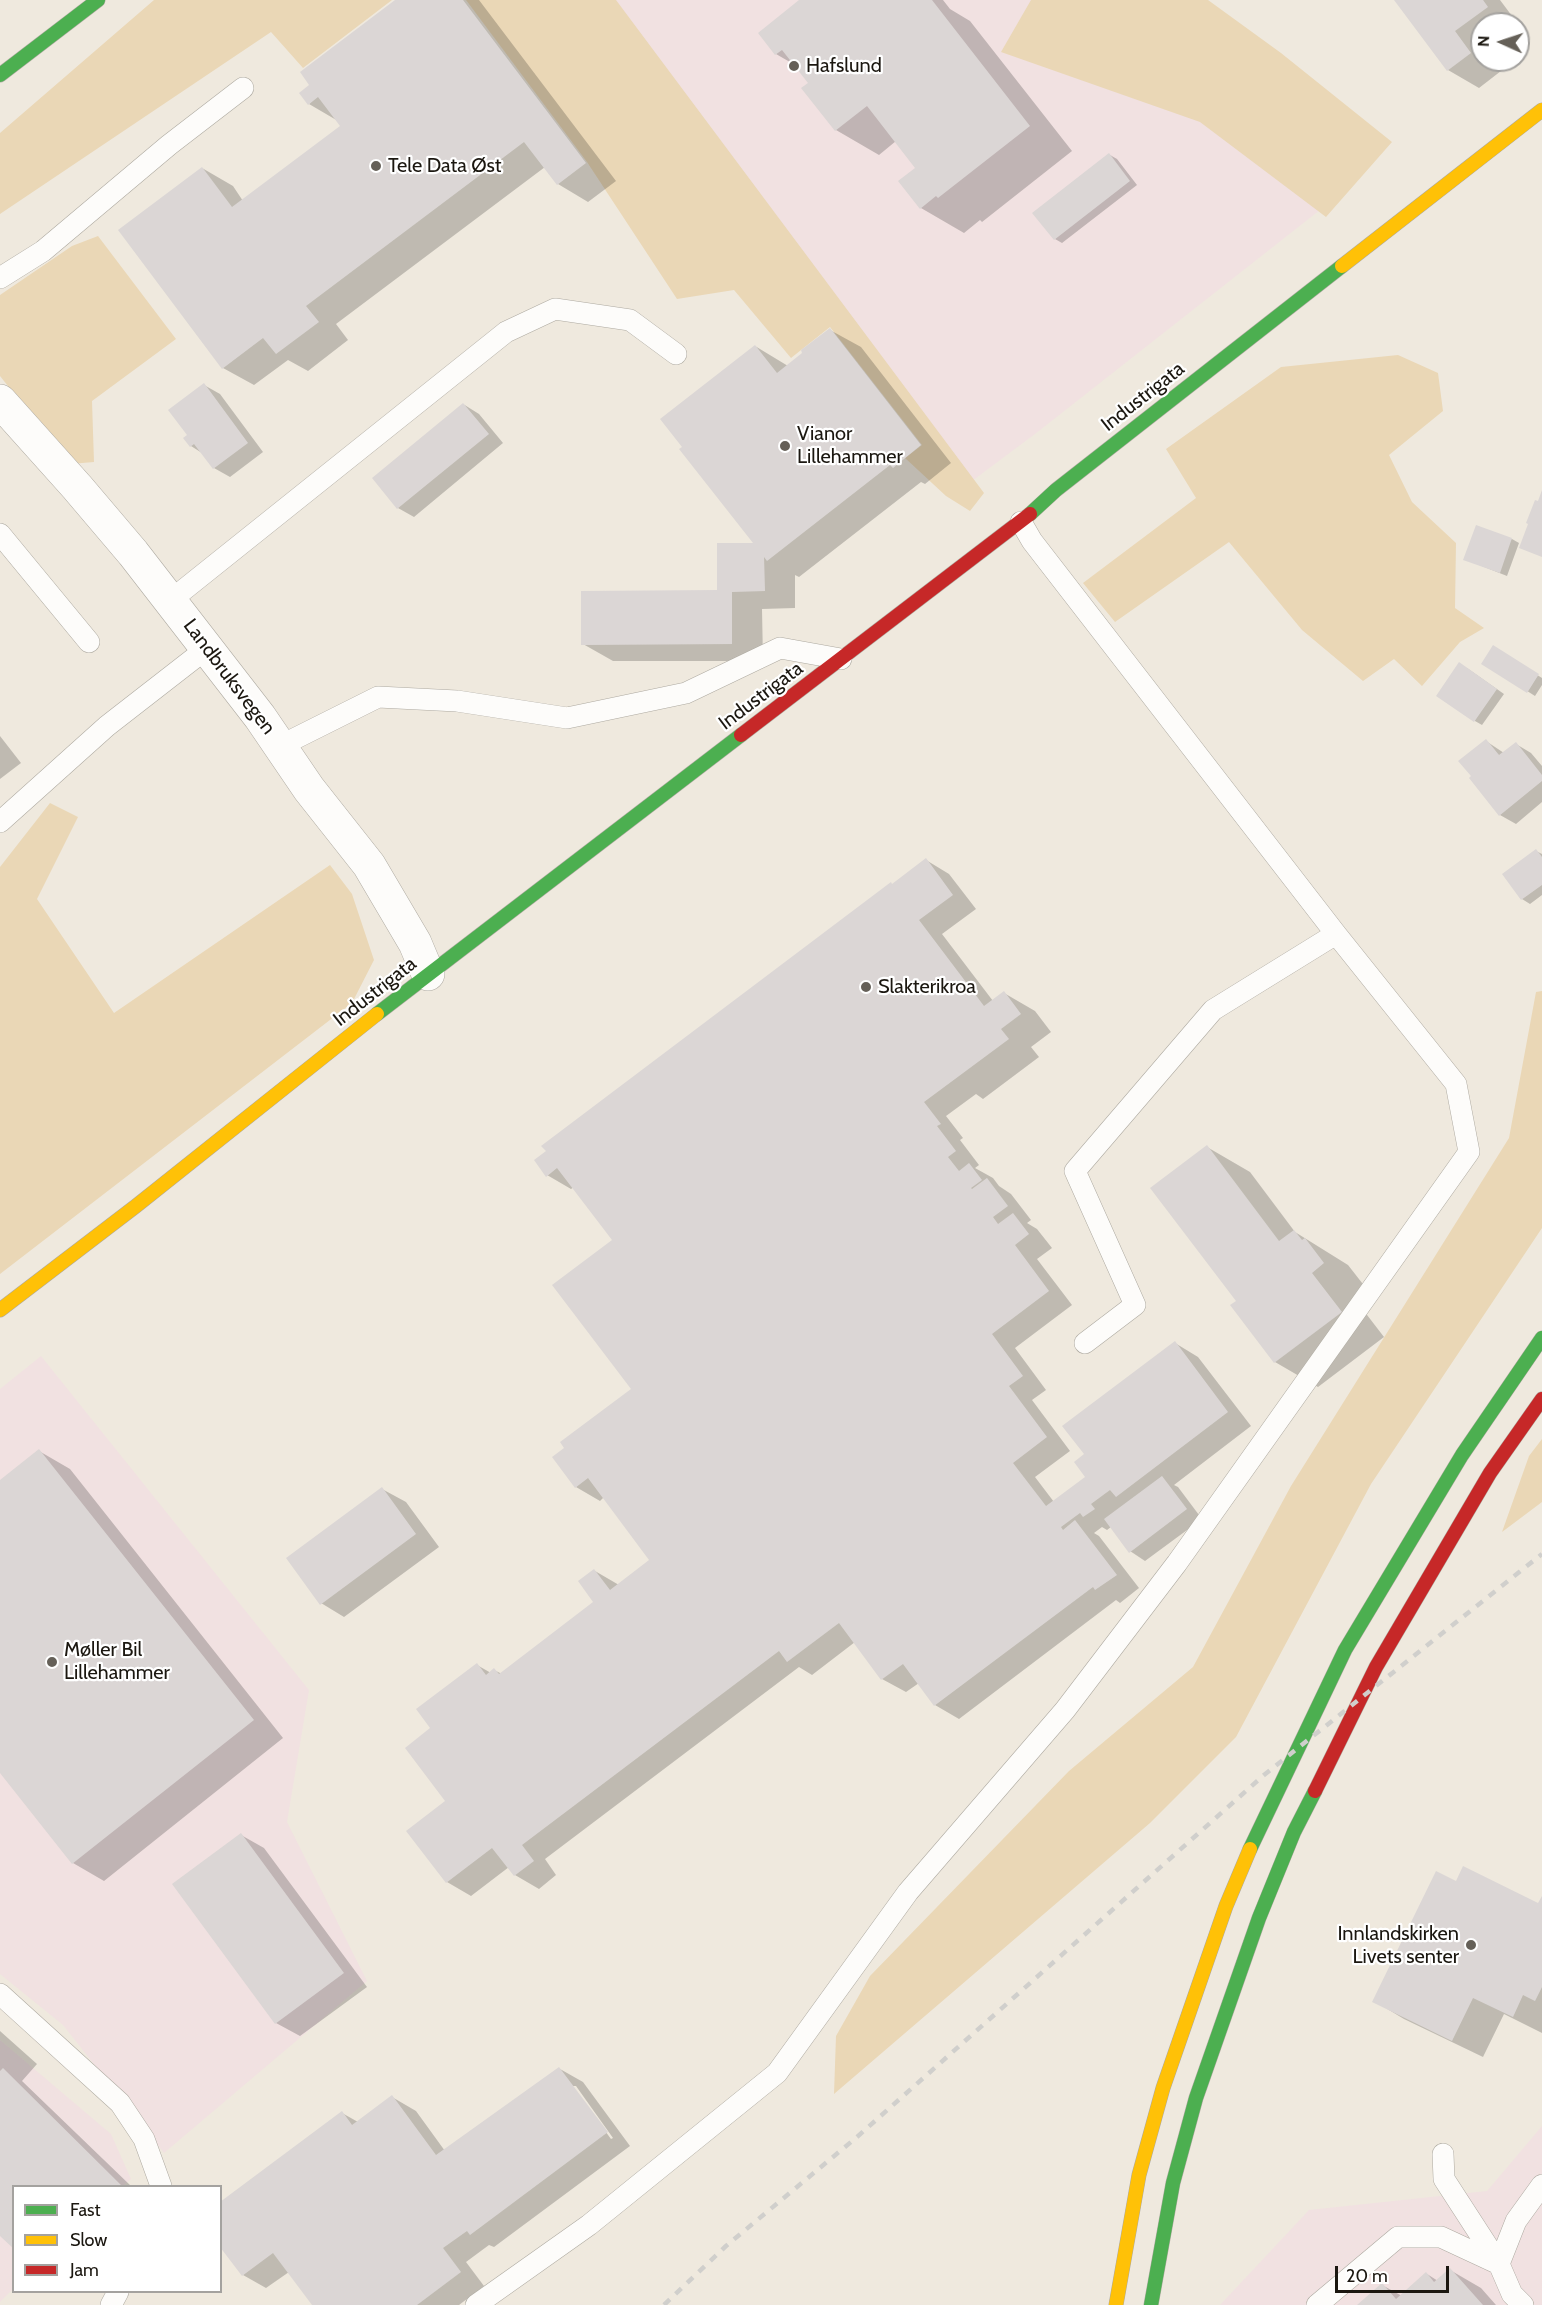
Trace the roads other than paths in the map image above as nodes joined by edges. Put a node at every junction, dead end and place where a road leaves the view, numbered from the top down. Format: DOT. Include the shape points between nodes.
graph roads {
  1 [pos="98,0"];
  2 [pos="0,75"];
  3 [pos="243,88"];
  4 [pos="1542,110"];
  5 [pos="0,278"];
  6 [pos="676,354"];
  7 [pos="0,401"];
  8 [pos="1021,522"];
  9 [pos="0,534"];
  10 [pos="171,600"];
  11 [pos="89,642"];
  12 [pos="206,649"];
  13 [pos="840,659"];
  14 [pos="280,746"];
  15 [pos="0,822"];
  16 [pos="1336,934"];
  17 [pos="428,974"];
  18 [pos="0,1310"];
  19 [pos="1542,1338"];
  20 [pos="1085,1343"];
  21 [pos="1542,1399"];
  22 [pos="0,1994"];
  23 [pos="1443,2154"];
  24 [pos="1542,2184"];
  25 [pos="160,2185"];
  26 [pos="1499,2264"];
  27 [pos="476,2305"];
  28 [pos="1116,2305"];
  29 [pos="1150,2305"];
  30 [pos="1317,2305"];
  31 [pos="1523,2305"];
  1 -- 2 [label="main road"];
  3 -- 5 [label="lane" via="43,251"];
  4 -- 8 [label="main road, Industrigata" via="1056,490"];
  6 -- 10 [label="lane" via="630,320 555,309 506,332"];
  7 -- 10 [label="street, Landbruksvegen"];
  8 -- 13 [label="main road, Industrigata"];
  8 -- 16 [label="lane"];
  9 -- 11 [label="lane"];
  10 -- 12 [label="street, Landbruksvegen"];
  12 -- 14 [label="street, Landbruksvegen"];
  12 -- 15 [label="lane" via="107,726"];
  13 -- 14 [label="lane" via="780,648 686,693 567,718 457,701 378,697"];
  13 -- 17 [label="main road, Industrigata"];
  14 -- 17 [label="street, Landbruksvegen" via="369,865 415,943"];
  16 -- 20 [label="lane" via="1213,1010 1075,1171 1135,1305"];
  16 -- 27 [label="lane" via="1455,1084 1468,1152 1177,1563 1065,1710 908,1892 777,2073 589,2225"];
  17 -- 18 [label="main road, Industrigata"];
  19 -- 28 [label="main road" via="1462,1455 1390,1572 1346,1650 1263,1818 1226,1906 1163,2088 1139,2175"];
  21 -- 29 [label="main road" via="1490,1473 1381,1657 1294,1832 1259,1918 1196,2098 1173,2183"];
  22 -- 25 [label="lane" via="120,2103 144,2139"];
  23 -- 26 [label="lane" via="1444,2179"];
  24 -- 26 [label="lane" via="1516,2221"];
  26 -- 30 [label="lane" via="1441,2236 1398,2237"];
  26 -- 31 [label="lane" via="1512,2294"];
}
